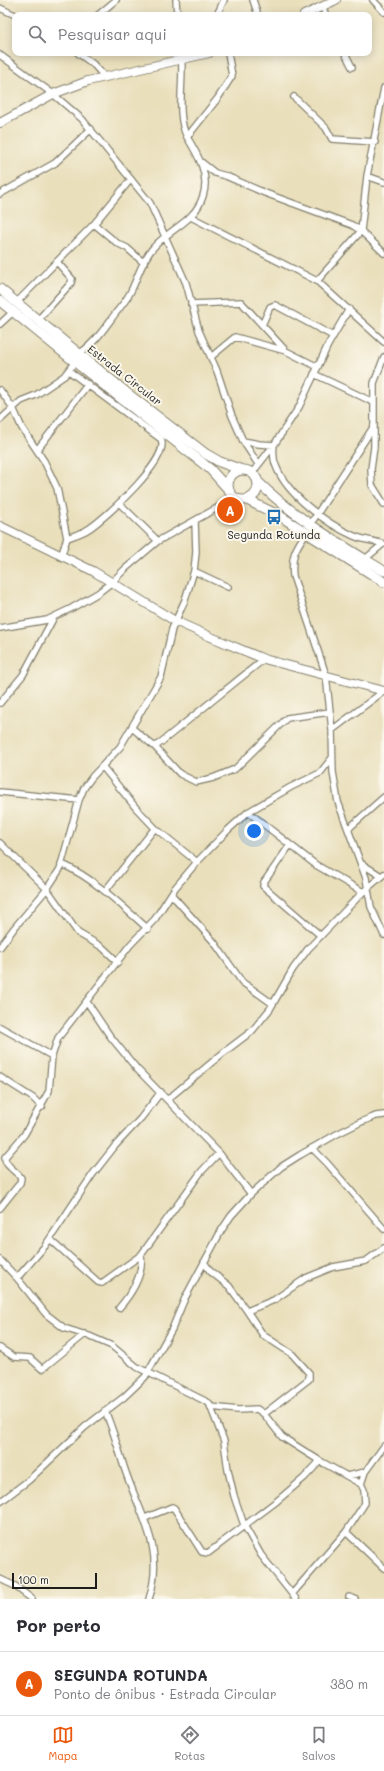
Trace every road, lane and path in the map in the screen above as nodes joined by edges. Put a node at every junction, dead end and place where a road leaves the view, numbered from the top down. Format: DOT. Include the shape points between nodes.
graph roads {
  1 [pos="116,0"];
  2 [pos="176,0"];
  3 [pos="224,0"];
  4 [pos="253,0"];
  5 [pos="336,0"];
  6 [pos="373,0"];
  7 [pos="322,6"];
  8 [pos="0,8"];
  9 [pos="102,12"];
  10 [pos="177,12"];
  11 [pos="218,12"];
  12 [pos="257,12"];
  13 [pos="310,12"];
  14 [pos="325,12"];
  15 [pos="384,12"];
  16 [pos="12,14"];
  17 [pos="0,55"];
  18 [pos="82,56"];
  19 [pos="182,56"];
  20 [pos="229,56"];
  21 [pos="346,56"];
  22 [pos="352,67"];
  23 [pos="105,77"];
  24 [pos="384,88"];
  25 [pos="53,94"];
  26 [pos="294,97"];
  27 [pos="382,118"];
  28 [pos="0,123"];
  29 [pos="91,129"];
  30 [pos="187,137"];
  31 [pos="375,142"];
  32 [pos="200,161"];
  33 [pos="215,173"];
  34 [pos="367,176"];
  35 [pos="131,179"];
  36 [pos="206,179"];
  37 [pos="384,182"];
  38 [pos="0,194"];
  39 [pos="191,217"];
  40 [pos="94,224"];
  41 [pos="361,231"];
  42 [pos="165,235"];
  43 [pos="384,253"];
  44 [pos="57,262"];
  45 [pos="144,263"];
  46 [pos="317,281"];
  47 [pos="0,289"];
  48 [pos="0,300"];
  49 [pos="17,302"];
  50 [pos="191,304"];
  51 [pos="349,309"];
  52 [pos="13,312"];
  53 [pos="38,320"];
  54 [pos="0,324"];
  55 [pos="262,325"];
  56 [pos="333,336"];
  57 [pos="384,342"];
  58 [pos="90,346"];
  59 [pos="286,351"];
  60 [pos="211,357"];
  61 [pos="77,358"];
  62 [pos="384,358"];
  63 [pos="88,362"];
  64 [pos="318,366"];
  65 [pos="69,372"];
  66 [pos="314,374"];
  67 [pos="88,384"];
  68 [pos="0,390"];
  69 [pos="373,402"];
  70 [pos="13,408"];
  71 [pos="0,420"];
  72 [pos="374,426"];
  73 [pos="242,441"];
  74 [pos="274,445"];
  75 [pos="37,450"];
  76 [pos="258,464"];
  77 [pos="242,470"];
  78 [pos="252,473"];
  79 [pos="258,482"];
  80 [pos="228,489"];
  81 [pos="235,498"];
  82 [pos="247,500"];
  83 [pos="119,503"];
  84 [pos="384,504"];
  85 [pos="318,513"];
  86 [pos="195,521"];
  87 [pos="0,526"];
  88 [pos="308,529"];
  89 [pos="67,538"];
  90 [pos="158,541"];
  91 [pos="383,546"];
  92 [pos="61,556"];
  93 [pos="365,559"];
  94 [pos="194,571"];
  95 [pos="384,571"];
  96 [pos="112,582"];
  97 [pos="384,582"];
  98 [pos="228,588"];
  99 [pos="54,617"];
  100 [pos="175,621"];
  101 [pos="0,628"];
  102 [pos="264,659"];
  103 [pos="326,675"];
  104 [pos="384,691"];
  105 [pos="0,703"];
  106 [pos="330,712"];
  107 [pos="132,728"];
  108 [pos="332,730"];
  109 [pos="155,746"];
  110 [pos="332,758"];
  111 [pos="102,766"];
  112 [pos="333,772"];
  113 [pos="320,773"];
  114 [pos="0,792"];
  115 [pos="384,797"];
  116 [pos="79,800"];
  117 [pos="257,806"];
  118 [pos="248,812"];
  119 [pos="258,818"];
  120 [pos="155,828"];
  121 [pos="348,830"];
  122 [pos="0,842"];
  123 [pos="290,845"];
  124 [pos="197,862"];
  125 [pos="62,864"];
  126 [pos="362,864"];
  127 [pos="382,875"];
  128 [pos="47,889"];
  129 [pos="365,890"];
  130 [pos="105,891"];
  131 [pos="171,894"];
  132 [pos="382,928"];
  133 [pos="148,929"];
  134 [pos="384,935"];
  135 [pos="321,936"];
  136 [pos="0,948"];
  137 [pos="118,962"];
  138 [pos="87,1002"];
  139 [pos="273,1004"];
  140 [pos="0,1027"];
  141 [pos="52,1056"];
  142 [pos="0,1078"];
  143 [pos="162,1092"];
  144 [pos="168,1099"];
  145 [pos="42,1107"];
  146 [pos="384,1114"];
  147 [pos="312,1148"];
  148 [pos="219,1152"];
  149 [pos="251,1194"];
  150 [pos="0,1208"];
  151 [pos="384,1229"];
  152 [pos="50,1239"];
  153 [pos="384,1248"];
  154 [pos="141,1255"];
  155 [pos="0,1260"];
  156 [pos="204,1262"];
  157 [pos="17,1278"];
  158 [pos="119,1308"];
  159 [pos="247,1312"];
  160 [pos="85,1334"];
  161 [pos="0,1348"];
  162 [pos="149,1372"];
  163 [pos="212,1407"];
  164 [pos="105,1412"];
  165 [pos="264,1414"];
  166 [pos="384,1446"];
  167 [pos="320,1461"];
  168 [pos="364,1472"];
  169 [pos="347,1476"];
  170 [pos="361,1484"];
  171 [pos="0,1502"];
  172 [pos="145,1518"];
  173 [pos="244,1525"];
  174 [pos="346,1532"];
  175 [pos="384,1568"];
  176 [pos="0,1579"];
  177 [pos="295,1598"];
  178 [pos="32,1599"];
  179 [pos="149,1599"];
  1 -- 9 [label="street"];
  2 -- 10 [label="street"];
  3 -- 11 [label="street"];
  4 -- 12 [label="street"];
  5 -- 7 [label="street"];
  6 -- 15 [label="street"];
  7 -- 13 [label="street"];
  7 -- 14 [label="street"];
  8 -- 16 [label="street"];
  17 -- 25 [label="street"];
  18 -- 23 [label="street"];
  19 -- 23 [label="street"];
  19 -- 30 [label="street" via="182,115"];
  20 -- 30 [label="street" via="232,76"];
  21 -- 22 [label="street"];
  23 -- 25 [label="street"];
  24 -- 27 [label="street"];
  25 -- 28 [label="street"];
  25 -- 29 [label="street"];
  26 -- 31 [label="street" via="326,128 332,139"];
  27 -- 31 [label="street"];
  29 -- 35 [label="street"];
  29 -- 38 [label="street" via="54,163"];
  30 -- 32 [label="street"];
  31 -- 34 [label="street"];
  32 -- 33 [label="street"];
  32 -- 36 [label="street"];
  33 -- 36 [label="street"];
  33 -- 41 [label="street" via="328,215"];
  34 -- 37 [label="street"];
  34 -- 41 [label="street"];
  35 -- 40 [label="street"];
  35 -- 42 [label="street" via="150,203"];
  36 -- 39 [label="street" via="203,196"];
  39 -- 42 [label="street"];
  39 -- 46 [label="street"];
  40 -- 44 [label="street"];
  40 -- 45 [label="street"];
  41 -- 43 [label="street"];
  41 -- 46 [label="street"];
  42 -- 45 [label="street"];
  42 -- 50 [label="street" via="186,283"];
  44 -- 49 [label="street"];
  44 -- 53 [label="street" via="72,279 71,283"];
  45 -- 58 [label="street" via="124,303"];
  46 -- 51 [label="street"];
  47 -- 49 [label="main road, Estrada Circular"];
  48 -- 52 [label="main road, Estrada Circular"];
  49 -- 53 [label="main road, Estrada Circular"];
  50 -- 55 [label="street" via="241,302"];
  50 -- 60 [label="street" via="199,331"];
  51 -- 56 [label="street"];
  51 -- 57 [label="street"];
  52 -- 54 [label="street"];
  52 -- 61 [label="main road, Estrada Circular"];
  53 -- 61 [label="main road, Estrada Circular"];
  55 -- 56 [label="street" via="270,307 275,305"];
  55 -- 59 [label="street"];
  56 -- 64 [label="street"];
  58 -- 61 [label="street"];
  58 -- 63 [label="street"];
  59 -- 60 [label="street" via="235,337"];
  59 -- 64 [label="street"];
  60 -- 73 [label="street"];
  61 -- 63 [label="main road, Estrada Circular"];
  61 -- 65 [label="street"];
  61 -- 80 [label="main road, Estrada Circular" via="210,469"];
  62 -- 69 [label="street" via="374,383"];
  63 -- 77 [label="main road, Estrada Circular" via="206,454"];
  64 -- 66 [label="street"];
  65 -- 67 [label="street"];
  65 -- 70 [label="street"];
  66 -- 69 [label="street"];
  66 -- 74 [label="street" via="299,407"];
  67 -- 75 [label="street"];
  67 -- 83 [label="street" via="162,441 161,449 146,475"];
  68 -- 70 [label="street"];
  69 -- 72 [label="street"];
  70 -- 71 [label="street"];
  70 -- 75 [label="street" via="22,428"];
  72 -- 84 [label="street" via="372,485"];
  72 -- 85 [label="street"];
  73 -- 74 [label="street"];
  73 -- 76 [label="street"];
  74 -- 76 [label="street"];
  74 -- 85 [label="street" via="273,456 284,482"];
  75 -- 89 [label="street" via="56,488"];
  76 -- 78 [label="street"];
  77 -- 78 [label="main road"];
  77 -- 80 [label="main road" via="233,474"];
  78 -- 79 [label="main road"];
  79 -- 82 [label="main road" via="256,494"];
  79 -- 88 [label="main road"];
  80 -- 81 [label="main road"];
  81 -- 82 [label="main road"];
  81 -- 86 [label="street"];
  82 -- 88 [label="main road"];
  83 -- 89 [label="street" via="90,528"];
  83 -- 90 [label="street"];
  85 -- 88 [label="street"];
  85 -- 91 [label="street" via="354,536"];
  86 -- 90 [label="street"];
  86 -- 94 [label="street"];
  87 -- 92 [label="street"];
  88 -- 93 [label="main road"];
  88 -- 97 [label="main road"];
  88 -- 103 [label="street" via="295,550 293,576"];
  89 -- 92 [label="street"];
  90 -- 96 [label="street"];
  91 -- 93 [label="street"];
  92 -- 96 [label="street"];
  93 -- 95 [label="main road"];
  94 -- 98 [label="street"];
  94 -- 100 [label="street"];
  96 -- 99 [label="street" via="98,593"];
  96 -- 100 [label="street"];
  99 -- 101 [label="street"];
  99 -- 105 [label="street" via="23,675"];
  100 -- 102 [label="street"];
  100 -- 107 [label="street" via="161,678"];
  102 -- 103 [label="street"];
  102 -- 109 [label="street"];
  103 -- 104 [label="street"];
  103 -- 106 [label="street"];
  104 -- 108 [label="street"];
  106 -- 108 [label="street"];
  106 -- 109 [label="street" via="287,718 235,769 202,782 192,782 184,776"];
  107 -- 109 [label="street"];
  107 -- 111 [label="street" via="120,747"];
  108 -- 110 [label="street"];
  110 -- 112 [label="street"];
  110 -- 113 [label="street"];
  111 -- 116 [label="street" via="92,777"];
  111 -- 120 [label="street"];
  112 -- 113 [label="street"];
  112 -- 121 [label="street" via="338,802"];
  113 -- 117 [label="street"];
  114 -- 116 [label="street"];
  115 -- 121 [label="street"];
  116 -- 125 [label="street"];
  117 -- 118 [label="street"];
  117 -- 119 [label="street"];
  118 -- 119 [label="street"];
  118 -- 124 [label="street"];
  119 -- 123 [label="street"];
  120 -- 124 [label="street"];
  120 -- 130 [label="street"];
  121 -- 126 [label="street"];
  122 -- 128 [label="street"];
  123 -- 129 [label="street" via="316,865"];
  123 -- 135 [label="street" via="263,886"];
  124 -- 131 [label="street"];
  125 -- 128 [label="street"];
  125 -- 130 [label="street" via="80,872"];
  126 -- 127 [label="street"];
  126 -- 129 [label="street" via="366,878"];
  127 -- 129 [label="street"];
  128 -- 136 [label="street"];
  128 -- 137 [label="street" via="78,933 102,947"];
  129 -- 132 [label="street"];
  129 -- 135 [label="street"];
  130 -- 133 [label="street"];
  131 -- 133 [label="street"];
  131 -- 139 [label="street" via="214,942 242,982"];
  132 -- 134 [label="street"];
  133 -- 137 [label="street" via="130,945"];
  135 -- 139 [label="street" via="293,969"];
  137 -- 138 [label="street"];
  138 -- 141 [label="street" via="58,1038"];
  138 -- 143 [label="street" via="110,1036"];
  139 -- 144 [label="street" via="246,1036"];
  140 -- 141 [label="street"];
  141 -- 145 [label="street" via="49,1092"];
  142 -- 145 [label="street" via="33,1098"];
  143 -- 144 [label="street"];
  143 -- 152 [label="street" via="102,1163"];
  144 -- 148 [label="street"];
  145 -- 150 [label="street" via="5,1158 7,1164 21,1178"];
  146 -- 147 [label="street" via="362,1122"];
  147 -- 149 [label="street" via="281,1167"];
  147 -- 151 [label="street"];
  148 -- 149 [label="street"];
  148 -- 154 [label="street" via="201,1172"];
  149 -- 156 [label="street" via="231,1216"];
  152 -- 154 [label="street" via="102,1283"];
  152 -- 157 [label="street"];
  153 -- 159 [label="street" via="366,1260 333,1267 306,1278 274,1300"];
  154 -- 158 [label="street" via="142,1264 137,1281"];
  155 -- 157 [label="street"];
  156 -- 159 [label="street" via="210,1271 229,1286"];
  156 -- 162 [label="street"];
  157 -- 160 [label="street" via="53,1320 73,1332"];
  159 -- 165 [label="street" via="263,1335 292,1354 309,1373 308,1379"];
  160 -- 161 [label="street" via="42,1369 30,1358 14,1357"];
  160 -- 162 [label="street" via="112,1346 137,1367"];
  162 -- 163 [label="street" via="206,1400"];
  162 -- 164 [label="street"];
  163 -- 165 [label="street" via="238,1410 255,1408"];
  163 -- 173 [label="street" via="224,1441 234,1496"];
  164 -- 171 [label="street" via="29,1480"];
  164 -- 172 [label="street"];
  165 -- 167 [label="street" via="282,1437"];
  166 -- 168 [label="street"];
  167 -- 169 [label="street"];
  167 -- 173 [label="street" via="277,1501"];
  168 -- 169 [label="street"];
  168 -- 170 [label="street"];
  169 -- 170 [label="street"];
  170 -- 174 [label="street" via="365,1504"];
  172 -- 173 [label="street" via="174,1508 204,1553"];
  172 -- 179 [label="street" via="155,1563"];
  173 -- 177 [label="street" via="262,1555"];
  174 -- 175 [label="street"];
  174 -- 177 [label="street"];
  176 -- 178 [label="street" via="15,1586"];
}
